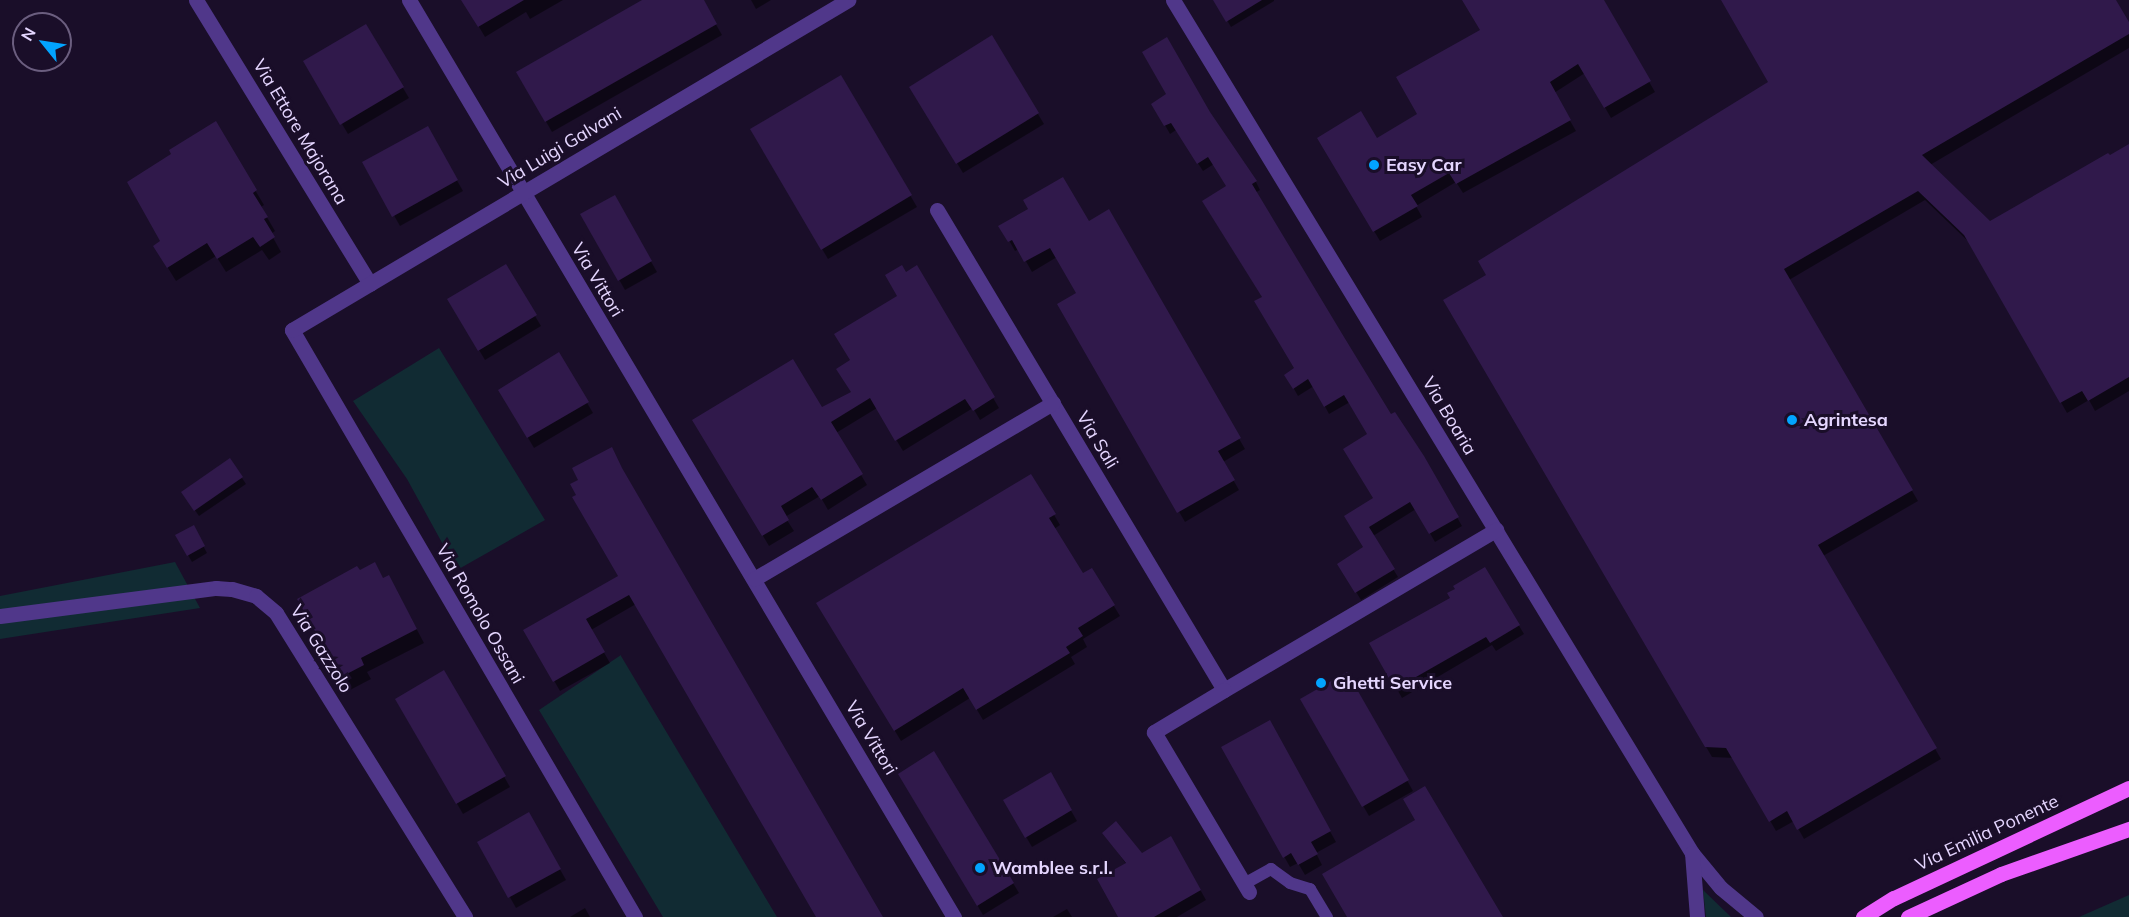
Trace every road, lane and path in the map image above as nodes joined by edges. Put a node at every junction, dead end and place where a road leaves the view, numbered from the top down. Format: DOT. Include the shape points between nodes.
graph roads {
  1 [pos="196,0"];
  2 [pos="409,0"];
  3 [pos="848,0"];
  4 [pos="1173,0"];
  5 [pos="523,193"];
  6 [pos="937,210"];
  7 [pos="370,284"];
  8 [pos="292,330"];
  9 [pos="1053,403"];
  10 [pos="1496,530"];
  11 [pos="754,579"];
  12 [pos="0,616"];
  13 [pos="1224,690"];
  14 [pos="2129,788"];
  15 [pos="2129,829"];
  16 [pos="1692,854"];
  17 [pos="1246,888"];
  18 [pos="465,917"];
  19 [pos="635,917"];
  20 [pos="954,917"];
  21 [pos="1327,917"];
  22 [pos="1697,917"];
  23 [pos="1756,917"];
  24 [pos="1863,917"];
  25 [pos="1908,917"];
  1 -- 7 [label="street, Via Ettore Majorana"];
  2 -- 5 [label="street, Via Vittori"];
  3 -- 5 [label="street, Via Luigi Galvani"];
  4 -- 10 [label="street, Via Boaria"];
  5 -- 7 [label="street, Via Luigi Galvani"];
  5 -- 11 [label="street, Via Vittori"];
  6 -- 9 [label="street, Via Sali"];
  7 -- 8 [label="street, Via Luigi Galvani"];
  8 -- 19 [label="street, Via Romolo Ossani"];
  9 -- 11 [label="street"];
  9 -- 13 [label="street, Via Sali"];
  10 -- 13 [label="street"];
  10 -- 16 [label="street, Via Boaria"];
  11 -- 20 [label="street, Via Vittori"];
  12 -- 18 [label="street, Via Gazzolo" via="216,588 256,596 276,613"];
  13 -- 17 [label="street" via="1154,732"];
  14 -- 24 [label="main road, Via Emilia Ponente" via="1894,898"];
  15 -- 25 [label="main road" via="2001,874"];
  16 -- 22 [label="street, Via Boaria"];
  16 -- 23 [label="street, Via Boaria" via="1720,888"];
  17 -- 21 [label="lane" via="1271,869 1290,883 1310,889"];
}
